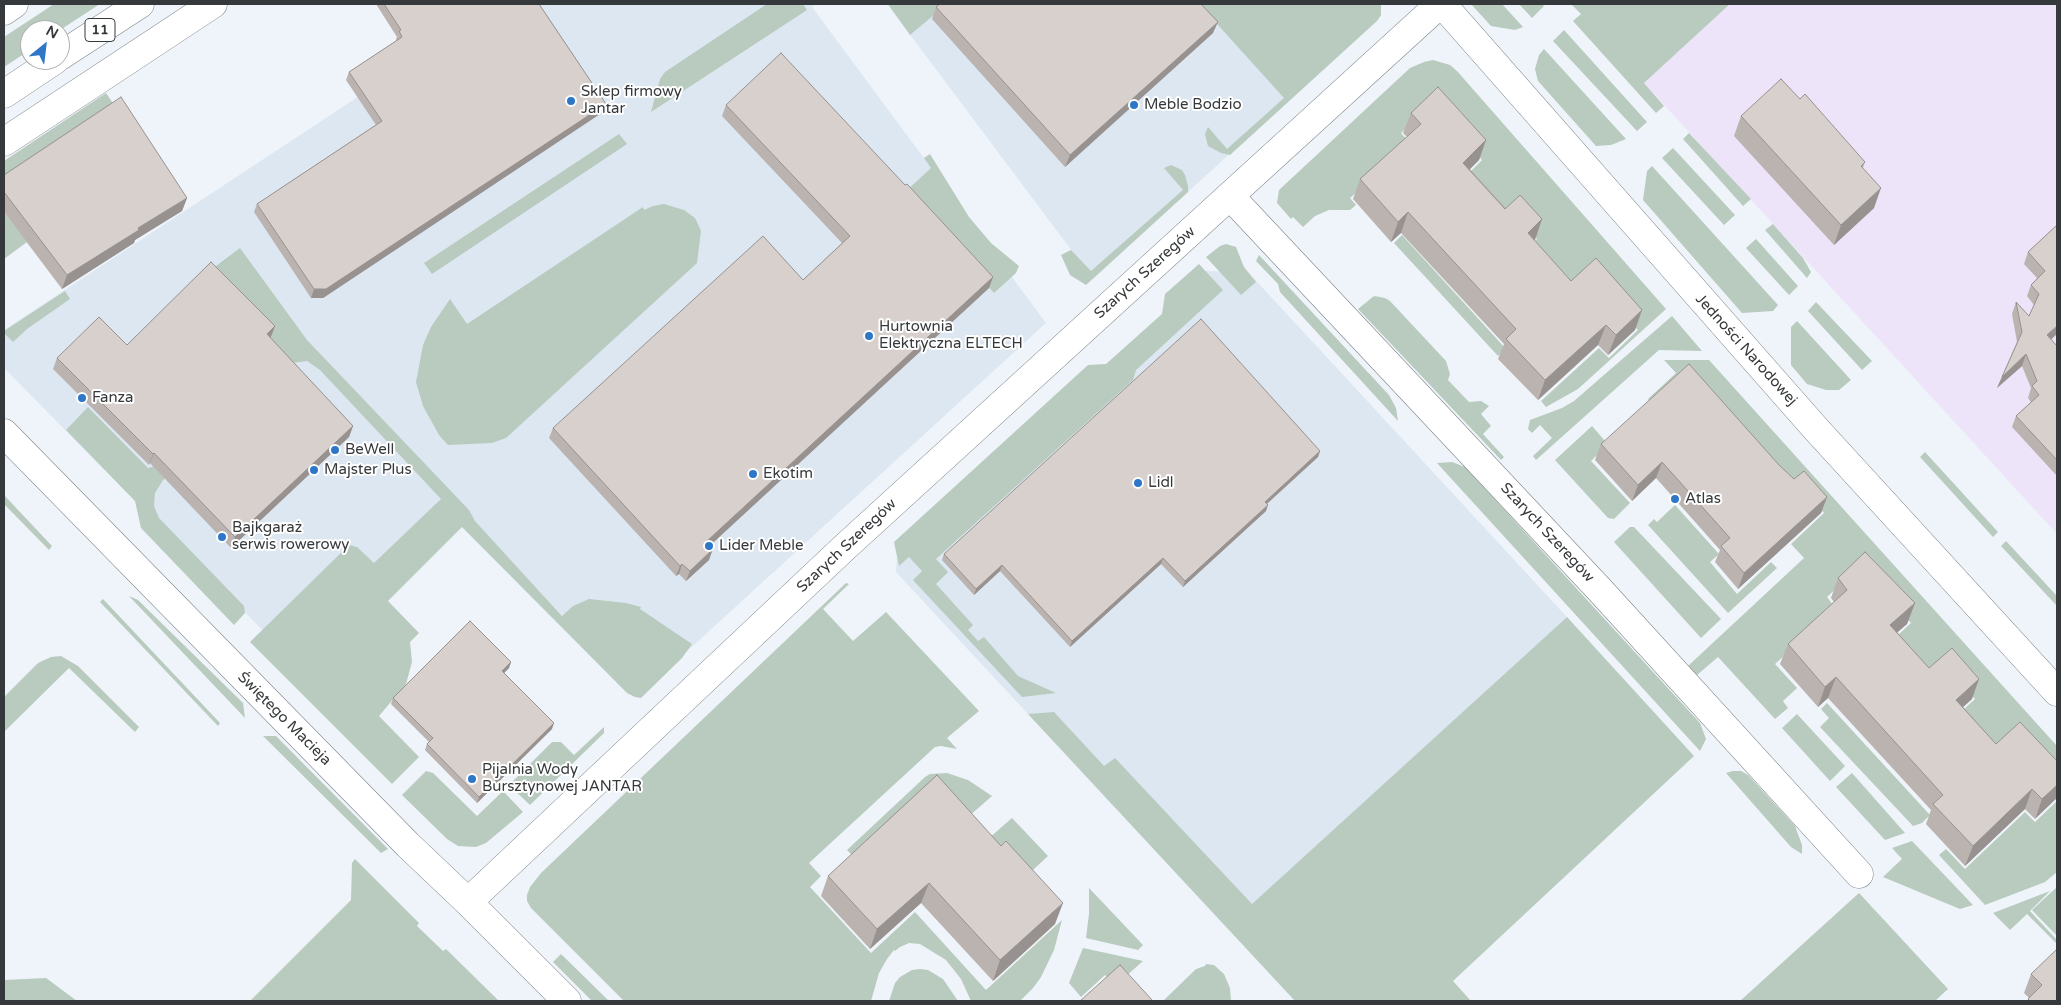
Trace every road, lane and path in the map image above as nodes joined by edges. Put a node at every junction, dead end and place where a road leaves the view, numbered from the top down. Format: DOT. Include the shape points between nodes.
graph roads {
  1 [pos="14,4"];
  2 [pos="140,4"];
  3 [pos="213,4"];
  4 [pos="1441,4"];
  5 [pos="4,11"];
  6 [pos="70,50"];
  7 [pos="40,70"];
  8 [pos="4,94"];
  9 [pos="4,142"];
  10 [pos="1230,196"];
  11 [pos="4,433"];
  12 [pos="2057,692"];
  13 [pos="1859,874"];
  14 [pos="468,902"];
  15 [pos="567,1001"];
  1 -- 5 [label="street"];
  2 -- 6 [label="street, 11"];
  3 -- 9 [label="street"];
  4 -- 10 [label="street, Szarych Szeregów"];
  4 -- 12 [label="street, Jedności Narodowej" via="1809,421"];
  7 -- 8 [label="street"];
  10 -- 13 [label="street, Szarych Szeregów" via="1586,575"];
  10 -- 14 [label="street, Szarych Szeregów" via="845,547"];
  11 -- 14 [label="street, Świętego Macieja" via="393,830"];
  14 -- 15 [label="street, Świętego Macieja"];
}
